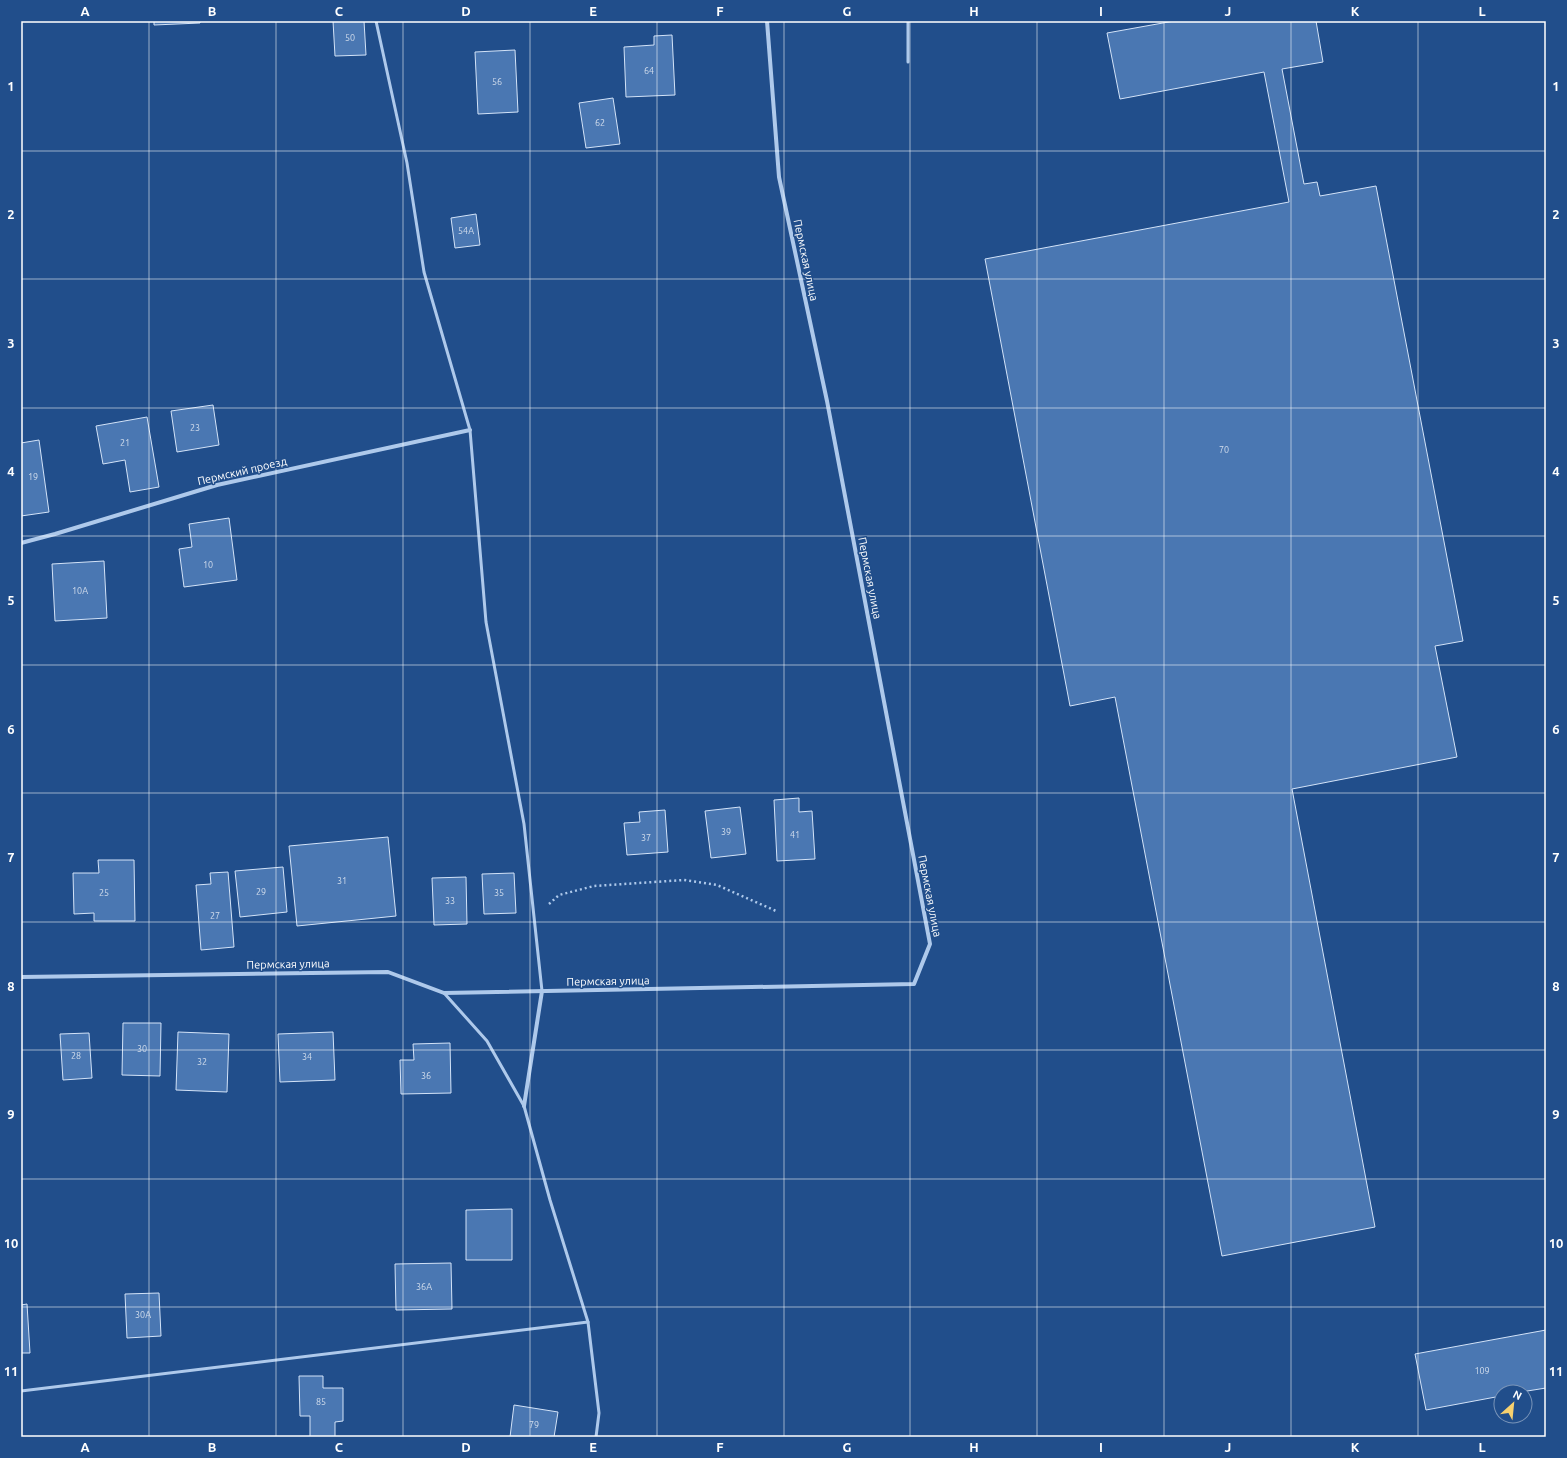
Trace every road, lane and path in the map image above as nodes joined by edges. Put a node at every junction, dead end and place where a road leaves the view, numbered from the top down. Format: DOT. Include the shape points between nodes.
graph roads {
  1 [pos="376,21"];
  2 [pos="767,21"];
  3 [pos="908,21"];
  4 [pos="908,62"];
  5 [pos="470,430"];
  6 [pos="21,543"];
  7 [pos="776,911"];
  8 [pos="534,918"];
  9 [pos="21,977"];
  10 [pos="542,991"];
  11 [pos="444,993"];
  12 [pos="524,1106"];
  13 [pos="588,1322"];
  14 [pos="21,1391"];
  15 [pos="596,1437"];
  1 -- 5 [label="lane" via="407,163 424,272"];
  2 -- 10 [label="street, Пермская улица" via="779,177 827,400 930,944 914,984"];
  3 -- 4 [label="lane"];
  5 -- 6 [label="street, Пермский проезд" via="217,485"];
  5 -- 8 [label="lane" via="486,622 524,824"];
  7 -- 8 [label="path" via="717,885 684,880 594,886 559,895"];
  8 -- 10 [label="lane"];
  9 -- 11 [label="street, Пермская улица" via="388,972"];
  10 -- 11 [label="street, Пермская улица"];
  10 -- 12 [label="street"];
  11 -- 12 [label="lane" via="487,1041"];
  12 -- 13 [label="lane"];
  13 -- 14 [label="lane"];
  13 -- 15 [label="lane" via="599,1413"];
}
